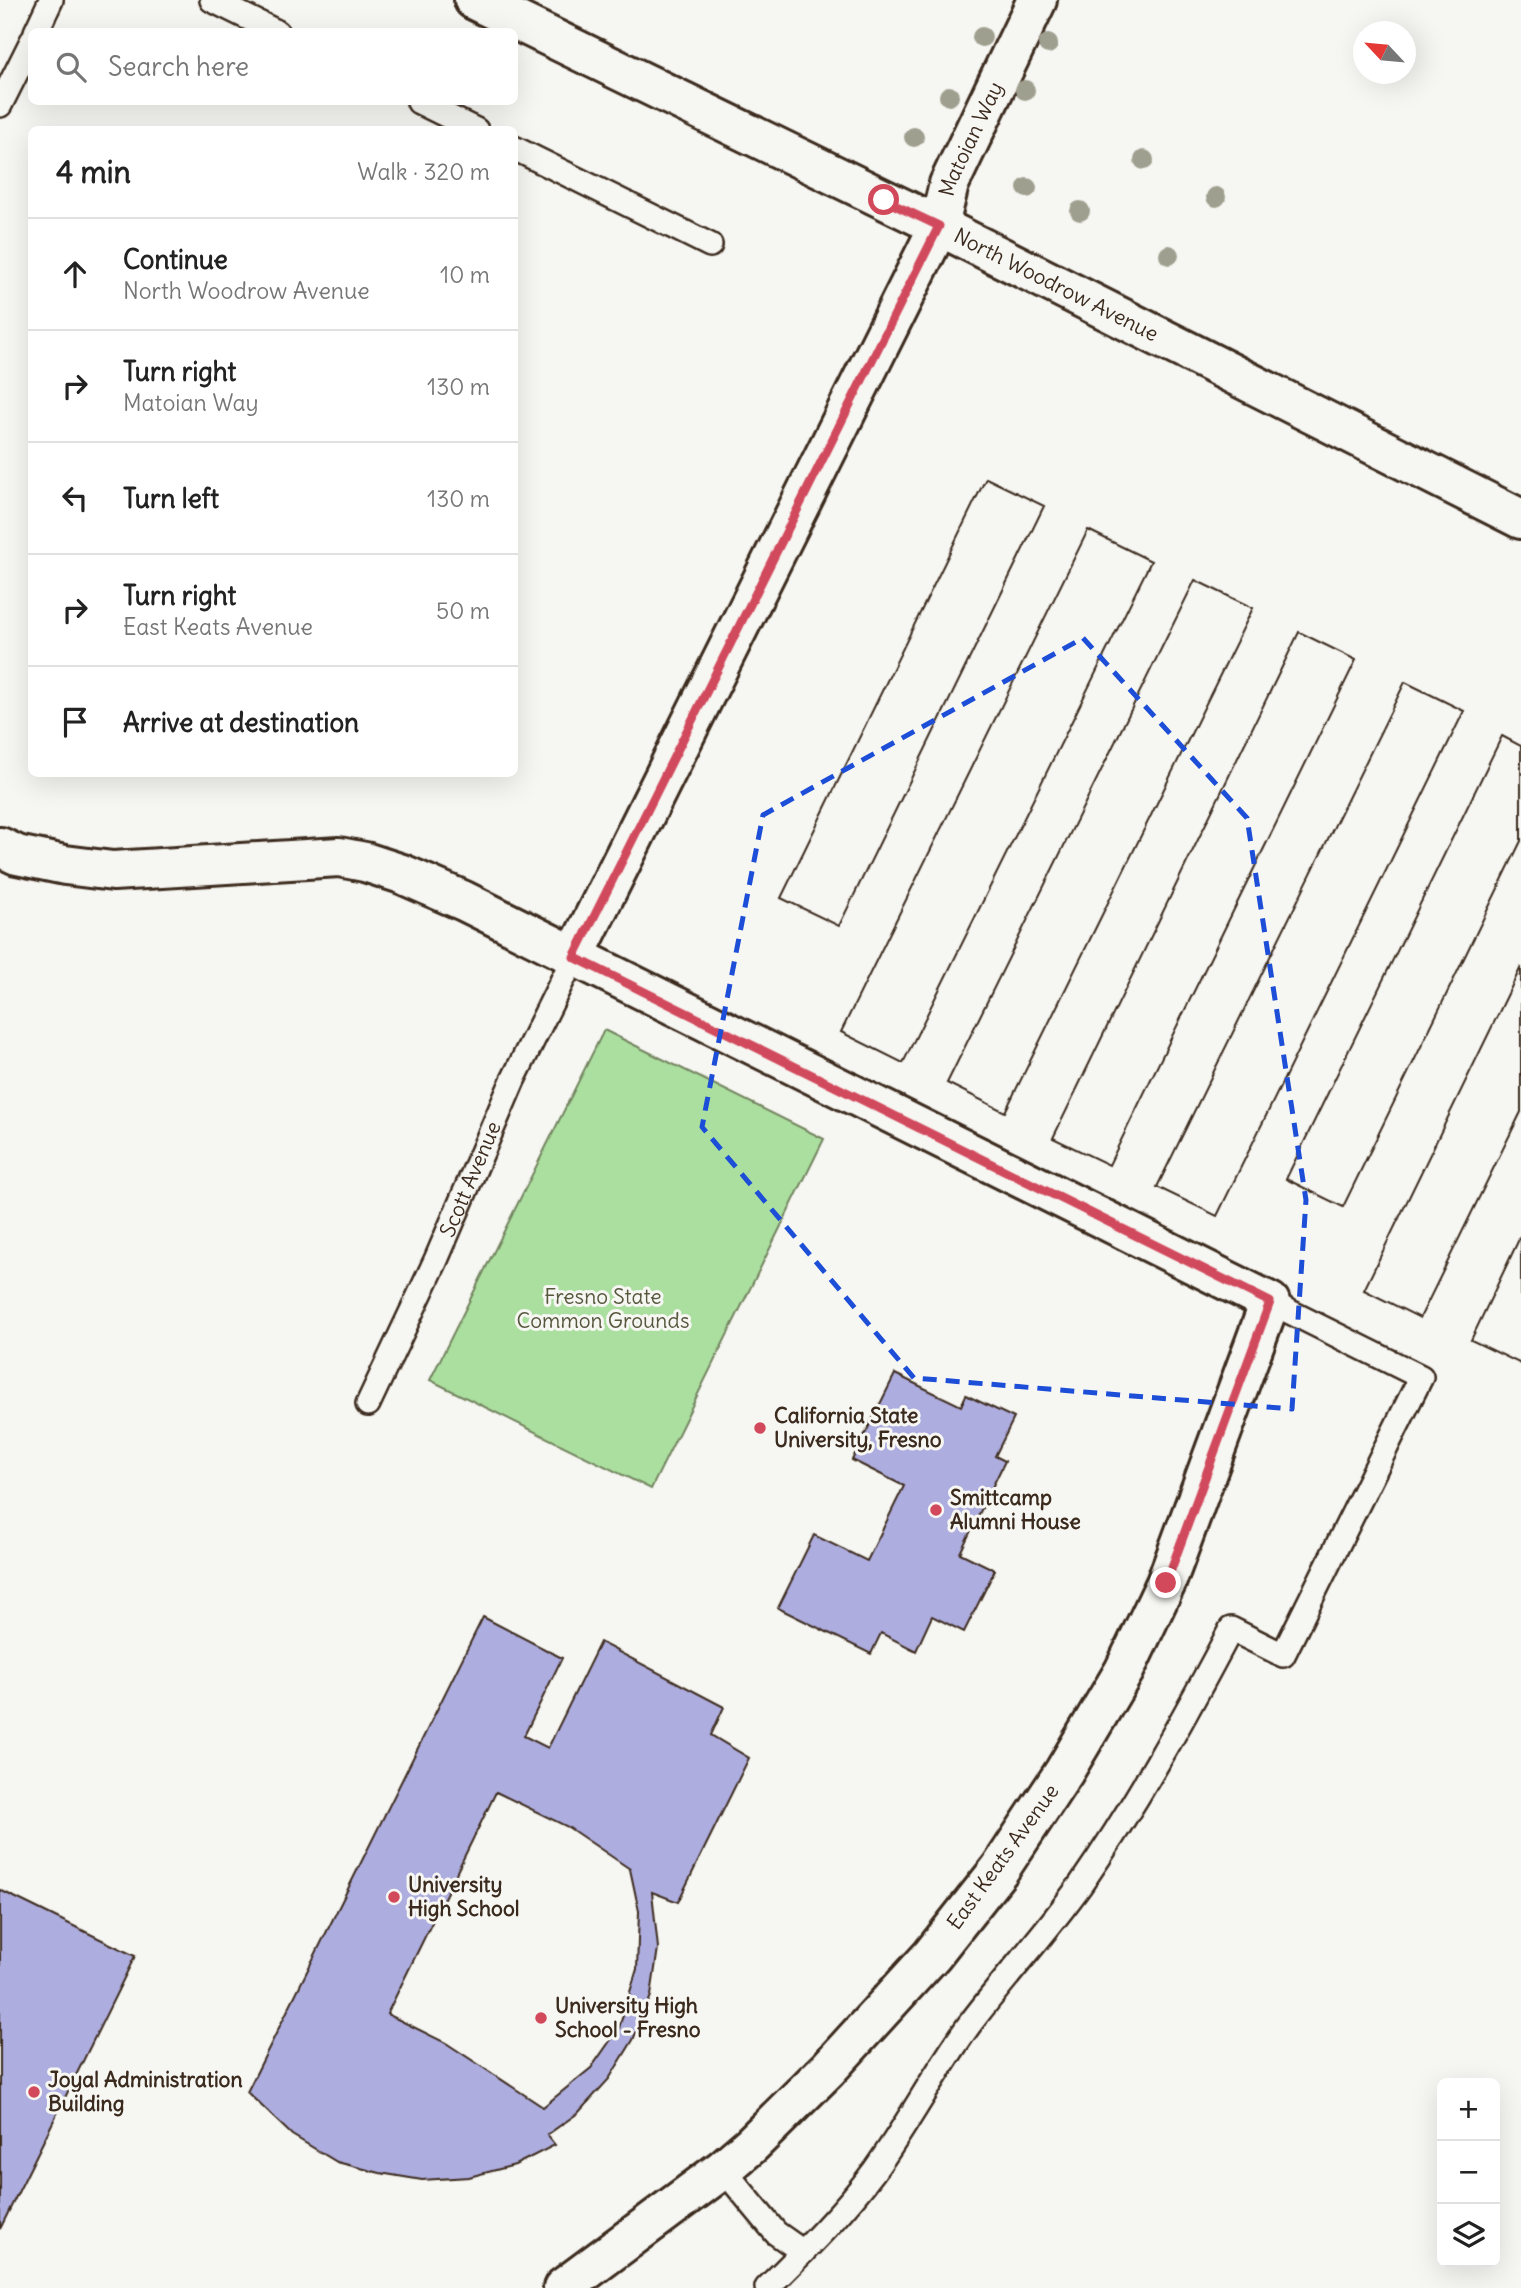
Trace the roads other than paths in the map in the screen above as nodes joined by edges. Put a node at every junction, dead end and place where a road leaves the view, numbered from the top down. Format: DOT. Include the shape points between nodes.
graph roads {
  1 [pos="51,0"];
  2 [pos="212,0"];
  3 [pos="474,0"];
  4 [pos="1037,0"];
  5 [pos="38,28"];
  6 [pos="269,28"];
  7 [pos="28,49"];
  8 [pos="0,105"];
  9 [pos="425,105"];
  10 [pos="469,126"];
  11 [pos="518,150"];
  12 [pos="939,226"];
  13 [pos="710,245"];
  14 [pos="1521,519"];
  15 [pos="0,847"];
  16 [pos="574,957"];
  17 [pos="1270,1302"];
  18 [pos="368,1404"];
  19 [pos="723,2169"];
  20 [pos="803,2252"];
  21 [pos="563,2288"];
  22 [pos="766,2288"];
  1 -- 5 [label="lane"];
  2 -- 6 [label="lane"];
  3 -- 12 [label="street, North Woodrow Avenue"];
  4 -- 12 [label="street, Matoian Way" via="949,184"];
  7 -- 8 [label="lane"];
  9 -- 10 [label="lane"];
  11 -- 13 [label="lane"];
  12 -- 14 [label="street, North Woodrow Avenue"];
  12 -- 16 [label="street, Matoian Way"];
  15 -- 16 [label="street" via="29,858 113,871 318,857 365,862 464,901"];
  16 -- 17 [label="street"];
  16 -- 18 [label="lane, Scott Avenue" via="513,1080"];
  17 -- 19 [label="street, East Keats Avenue" via="1166,1583 1124,1671 1064,1772 1000,1869 932,1955 828,2069"];
  17 -- 20 [label="lane" via="1420,1377 1283,1655 1231,1629 1145,1785 1080,1884 971,2023 873,2172"];
  19 -- 20 [label="lane" via="776,2233"];
  19 -- 21 [label="street, East Keats Avenue"];
  20 -- 22 [label="lane"];
}
